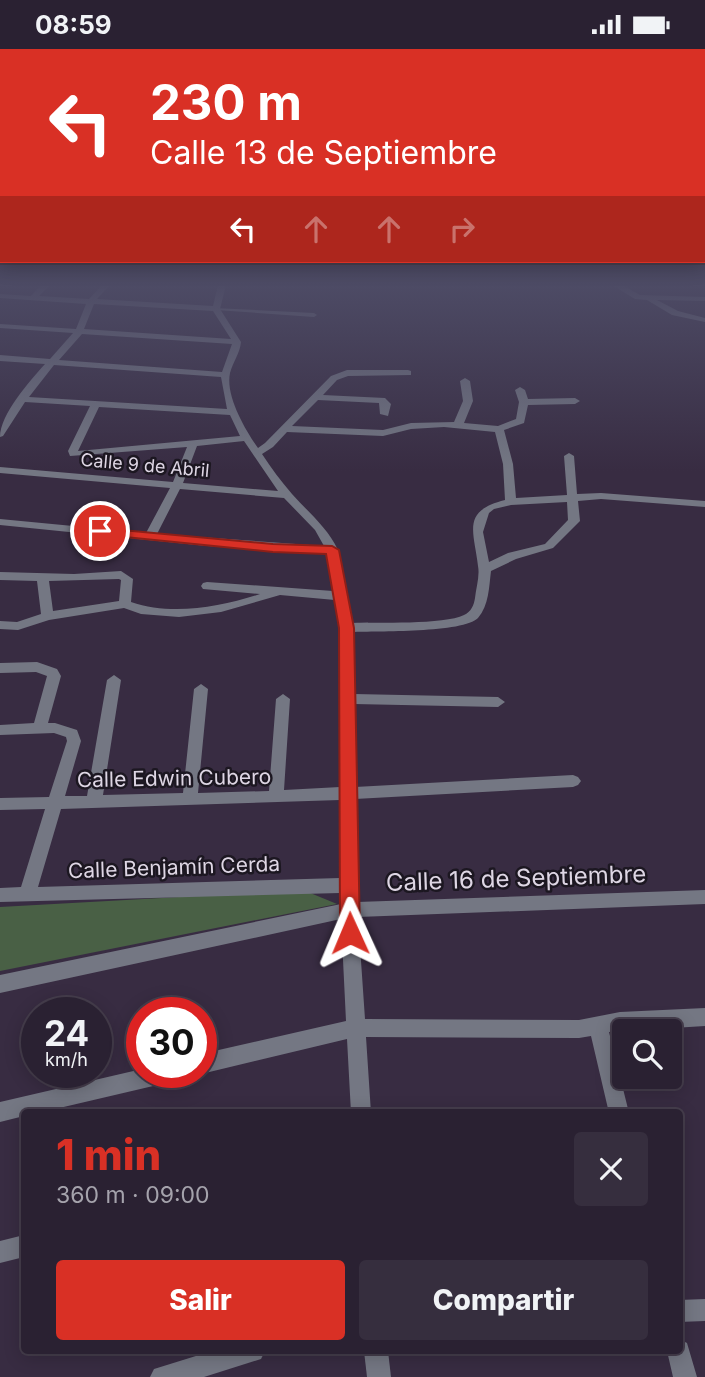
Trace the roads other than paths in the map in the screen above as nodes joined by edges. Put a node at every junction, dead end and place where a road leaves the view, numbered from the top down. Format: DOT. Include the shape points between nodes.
graph roads {
  1 [pos="66,347"];
  2 [pos="235,347"];
  3 [pos="0,358"];
  4 [pos="53,362"];
  5 [pos="408,373"];
  6 [pos="225,375"];
  7 [pos="465,381"];
  8 [pos="520,390"];
  9 [pos="316,397"];
  10 [pos="21,399"];
  11 [pos="575,401"];
  12 [pos="524,402"];
  13 [pos="96,404"];
  14 [pos="235,412"];
  15 [pos="385,414"];
  16 [pos="458,425"];
  17 [pos="285,429"];
  18 [pos="499,429"];
  19 [pos="0,434"];
  20 [pos="248,438"];
  21 [pos="193,443"];
  22 [pos="256,453"];
  23 [pos="569,456"];
  24 [pos="0,470"];
  25 [pos="177,485"];
  26 [pos="287,495"];
  27 [pos="573,496"];
  28 [pos="511,502"];
  29 [pos="705,504"];
  30 [pos="0,522"];
  31 [pos="150,536"];
  32 [pos="332,550"];
  33 [pos="485,569"];
  34 [pos="0,576"];
  35 [pos="43,577"];
  36 [pos="207,586"];
  37 [pos="275,593"];
  38 [pos="341,596"];
  39 [pos="125,604"];
  40 [pos="47,616"];
  41 [pos="0,625"];
  42 [pos="346,628"];
  43 [pos="0,668"];
  44 [pos="114,680"];
  45 [pos="201,689"];
  46 [pos="283,699"];
  47 [pos="347,699"];
  48 [pos="498,702"];
  49 [pos="39,729"];
  50 [pos="0,730"];
  51 [pos="573,781"];
  52 [pos="349,793"];
  53 [pos="276,797"];
  54 [pos="190,799"];
  55 [pos="94,800"];
  56 [pos="58,801"];
  57 [pos="0,804"];
  58 [pos="350,884"];
  59 [pos="27,894"];
  60 [pos="0,895"];
  61 [pos="705,897"];
  62 [pos="349,910"];
  63 [pos="0,984"];
  64 [pos="705,1017"];
  65 [pos="598,1027"];
  66 [pos="355,1028"];
  67 [pos="217,1060"];
  68 [pos="126,1082"];
  69 [pos="361,1109"];
  70 [pos="618,1109"];
  71 [pos="0,1112"];
  72 [pos="21,1248"];
  73 [pos="0,1252"];
  74 [pos="705,1310"];
  75 [pos="683,1311"];
  76 [pos="242,1354"];
  77 [pos="376,1354"];
  78 [pos="680,1354"];
  79 [pos="162,1377"];
  80 [pos="379,1377"];
  81 [pos="685,1377"];
  1 -- 4 [label="street"];
  2 -- 6 [label="street"];
  3 -- 4 [label="street"];
  4 -- 6 [label="street"];
  4 -- 10 [label="street"];
  5 -- 9 [label="street" via="347,373 334,378"];
  6 -- 14 [label="street"];
  7 -- 16 [label="street" via="468,401"];
  8 -- 12 [label="street"];
  9 -- 15 [label="street" via="382,400"];
  9 -- 17 [label="street"];
  10 -- 13 [label="street"];
  10 -- 19 [label="street"];
  11 -- 12 [label="street"];
  12 -- 18 [label="street" via="521,421"];
  13 -- 14 [label="street"];
  13 -- 21 [label="street" via="74,454"];
  14 -- 20 [label="street"];
  16 -- 17 [label="street" via="411,426 383,433"];
  16 -- 18 [label="street"];
  17 -- 22 [label="street"];
  18 -- 28 [label="street"];
  20 -- 21 [label="street"];
  20 -- 22 [label="street"];
  21 -- 25 [label="street"];
  22 -- 26 [label="street"];
  23 -- 27 [label="street"];
  24 -- 25 [label="street, Calle 9 de Abril"];
  25 -- 26 [label="street, Calle 9 de Abril"];
  25 -- 31 [label="street"];
  26 -- 32 [label="street" via="328,538"];
  27 -- 28 [label="street"];
  27 -- 29 [label="street"];
  27 -- 33 [label="street" via="574,521 549,546"];
  28 -- 33 [label="street" via="490,507 481,519 477,537"];
  30 -- 31 [label="street"];
  31 -- 32 [label="street"];
  32 -- 38 [label="street"];
  33 -- 42 [label="street" via="480,606 471,618 447,624"];
  34 -- 35 [label="street"];
  35 -- 39 [label="street" via="126,577"];
  35 -- 40 [label="street"];
  36 -- 37 [label="street"];
  37 -- 38 [label="street"];
  37 -- 39 [label="street" via="196,613 148,611"];
  38 -- 42 [label="street"];
  39 -- 40 [label="street"];
  40 -- 41 [label="street" via="19,626"];
  42 -- 47 [label="street"];
  43 -- 49 [label="street" via="46,669 54,676"];
  44 -- 55 [label="street"];
  45 -- 54 [label="street"];
  46 -- 53 [label="street"];
  47 -- 48 [label="street"];
  47 -- 52 [label="street"];
  49 -- 50 [label="street"];
  49 -- 56 [label="street" via="55,728 72,734 74,741"];
  51 -- 52 [label="street, Calle Edwin Cubero"];
  52 -- 53 [label="street, Calle Edwin Cubero"];
  52 -- 58 [label="street"];
  53 -- 54 [label="street, Calle Edwin Cubero"];
  54 -- 55 [label="street, Calle Edwin Cubero"];
  55 -- 56 [label="street, Calle Edwin Cubero"];
  56 -- 57 [label="street, Calle Edwin Cubero"];
  56 -- 59 [label="street"];
  58 -- 59 [label="street, Calle Benjamín Cerda"];
  58 -- 62 [label="street"];
  59 -- 60 [label="street, Calle Benjamín Cerda"];
  61 -- 62 [label="street, Calle 16 de Septiembre"];
  62 -- 63 [label="street, Calle 16 de Septiembre"];
  62 -- 66 [label="street"];
  64 -- 65 [label="street" via="620,1021"];
  65 -- 66 [label="street"];
  65 -- 70 [label="street"];
  66 -- 67 [label="street"];
  66 -- 69 [label="street"];
  68 -- 71 [label="street"];
  72 -- 73 [label="street"];
  74 -- 75 [label="street"];
  76 -- 79 [label="street"];
  77 -- 80 [label="street"];
  78 -- 81 [label="street"];
}
